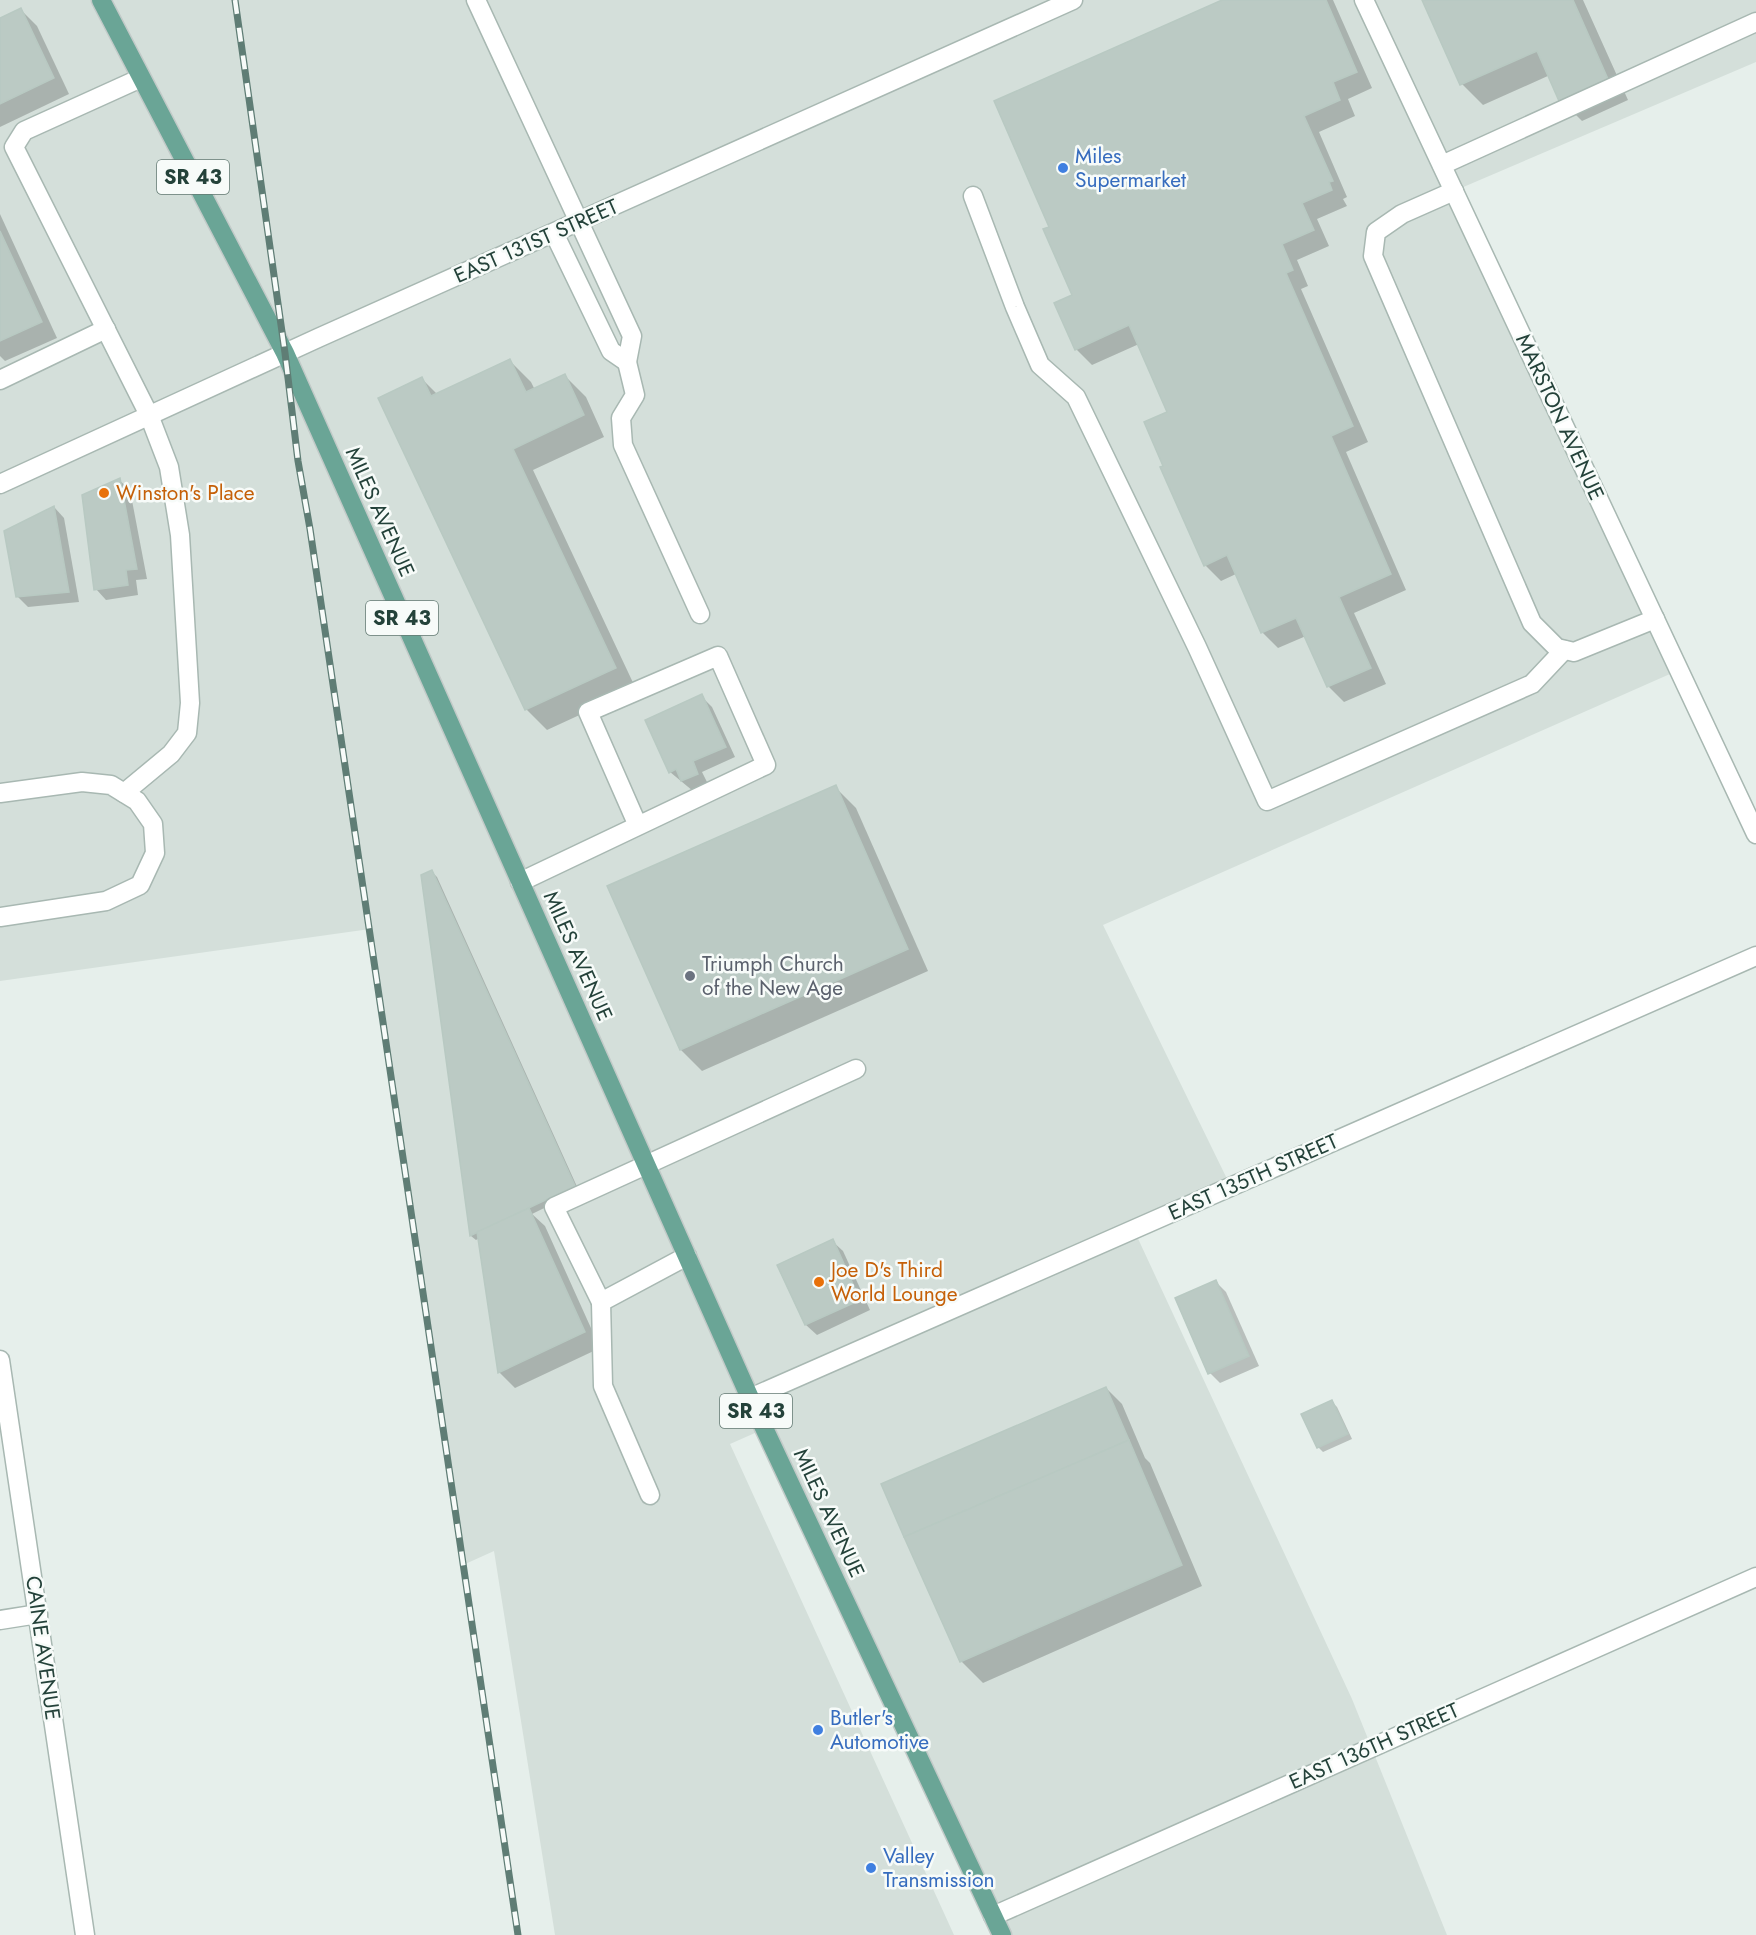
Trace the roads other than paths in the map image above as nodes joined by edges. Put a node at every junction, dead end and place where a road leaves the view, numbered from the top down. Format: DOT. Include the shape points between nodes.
graph roads {
  1 [pos="101,0"];
  2 [pos="476,0"];
  3 [pos="1073,0"];
  4 [pos="1365,0"];
  5 [pos="1756,22"];
  6 [pos="141,78"];
  7 [pos="1442,165"];
  8 [pos="1454,191"];
  9 [pos="973,196"];
  10 [pos="580,221"];
  11 [pos="554,233"];
  12 [pos="106,329"];
  13 [pos="285,353"];
  14 [pos="627,362"];
  15 [pos="0,380"];
  16 [pos="149,416"];
  17 [pos="0,484"];
  18 [pos="700,614"];
  19 [pos="1655,619"];
  20 [pos="1564,650"];
  21 [pos="0,793"];
  22 [pos="124,793"];
  23 [pos="638,826"];
  24 [pos="1756,834"];
  25 [pos="520,882"];
  26 [pos="0,917"];
  27 [pos="1756,956"];
  28 [pos="856,1069"];
  29 [pos="646,1164"];
  30 [pos="687,1256"];
  31 [pos="600,1302"];
  32 [pos="0,1360"];
  33 [pos="750,1398"];
  34 [pos="650,1495"];
  35 [pos="1756,1577"];
  36 [pos="38,1614"];
  37 [pos="0,1620"];
  38 [pos="993,1916"];
  39 [pos="85,1935"];
  40 [pos="1002,1935"];
  1 -- 6 [label="main road, MILES AVENUE / SR 43"];
  2 -- 10 [label="street"];
  3 -- 10 [label="street, EAST 131ST STREET"];
  4 -- 7 [label="street, MARSTON AVENUE"];
  5 -- 7 [label="street"];
  6 -- 12 [label="street" via="24,131 14,147"];
  6 -- 13 [label="main road, MILES AVENUE / SR 43"];
  7 -- 8 [label="street, MARSTON AVENUE"];
  8 -- 19 [label="street, MARSTON AVENUE"];
  8 -- 20 [label="street" via="1402,214 1376,232 1373,256 1532,623"];
  9 -- 20 [label="street" via="1040,365 1076,397 1267,801 1532,684"];
  10 -- 11 [label="street, EAST 131ST STREET"];
  10 -- 14 [label="street" via="632,336"];
  11 -- 13 [label="street, EAST 131ST STREET"];
  11 -- 14 [label="street" via="611,351"];
  12 -- 15 [label="street"];
  12 -- 16 [label="street"];
  13 -- 16 [label="street, EAST 131ST STREET"];
  13 -- 25 [label="main road, MILES AVENUE / SR 43"];
  14 -- 18 [label="street" via="635,395 621,418 623,444"];
  16 -- 17 [label="street, EAST 131ST STREET"];
  16 -- 22 [label="street" via="169,467 180,535 190,703 187,733 171,754"];
  19 -- 20 [label="street" via="1574,652"];
  19 -- 24 [label="street, MARSTON AVENUE"];
  21 -- 22 [label="street" via="82,782 111,785"];
  22 -- 26 [label="street" via="137,801 153,824 155,853 140,885 106,901"];
  23 -- 23 [label="street" via="766,765 718,656 588,712"];
  23 -- 25 [label="street"];
  25 -- 29 [label="main road, MILES AVENUE / SR 43"];
  27 -- 33 [label="street, EAST 135TH STREET"];
  28 -- 29 [label="street"];
  29 -- 30 [label="main road, MILES AVENUE / SR 43"];
  29 -- 31 [label="street" via="554,1207"];
  30 -- 31 [label="street"];
  30 -- 33 [label="main road, MILES AVENUE / SR 43"];
  31 -- 34 [label="street" via="603,1386"];
  32 -- 36 [label="street, CAINE AVENUE"];
  33 -- 38 [label="main road, MILES AVENUE / SR 43"];
  35 -- 38 [label="street, EAST 136TH STREET"];
  36 -- 37 [label="street"];
  36 -- 39 [label="street, CAINE AVENUE"];
  38 -- 40 [label="main road, MILES AVENUE / SR 43"];
}
